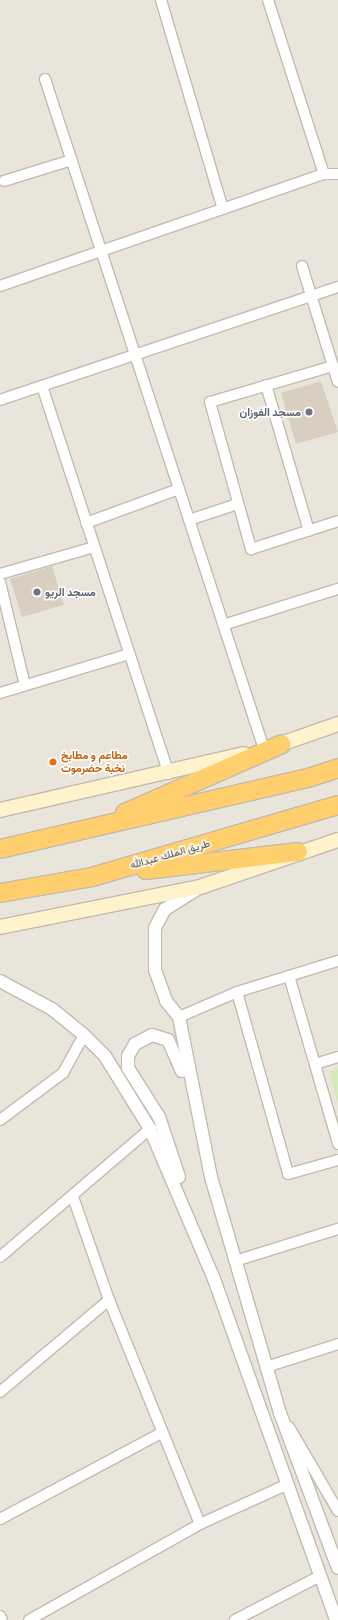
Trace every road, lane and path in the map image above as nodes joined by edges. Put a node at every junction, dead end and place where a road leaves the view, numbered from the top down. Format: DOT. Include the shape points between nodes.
graph roads {
  1 [pos="161,0"];
  2 [pos="268,0"];
  3 [pos="45,79"];
  4 [pos="72,160"];
  5 [pos="324,174"];
  6 [pos="338,174"];
  7 [pos="4,182"];
  8 [pos="223,209"];
  9 [pos="102,251"];
  10 [pos="302,266"];
  11 [pos="0,286"];
  12 [pos="338,287"];
  13 [pos="311,295"];
  14 [pos="135,354"];
  15 [pos="333,366"];
  16 [pos="338,382"];
  17 [pos="266,385"];
  18 [pos="42,386"];
  19 [pos="0,400"];
  20 [pos="179,489"];
  21 [pos="237,504"];
  22 [pos="189,520"];
  23 [pos="338,521"];
  24 [pos="86,523"];
  25 [pos="309,531"];
  26 [pos="94,547"];
  27 [pos="0,574"];
  28 [pos="0,582"];
  29 [pos="338,589"];
  30 [pos="223,625"];
  31 [pos="129,654"];
  32 [pos="25,685"];
  33 [pos="0,693"];
  34 [pos="338,724"];
  35 [pos="282,744"];
  36 [pos="264,749"];
  37 [pos="338,768"];
  38 [pos="169,774"];
  39 [pos="338,805"];
  40 [pos="4,808"];
  41 [pos="80,832"];
  42 [pos="338,840"];
  43 [pos="0,849"];
  44 [pos="298,852"];
  45 [pos="92,877"];
  46 [pos="200,888"];
  47 [pos="0,893"];
  48 [pos="0,927"];
  49 [pos="338,961"];
  50 [pos="289,976"];
  51 [pos="0,981"];
  52 [pos="237,992"];
  53 [pos="179,1017"];
  54 [pos="84,1035"];
  55 [pos="338,1057"];
  56 [pos="314,1064"];
  57 [pos="0,1120"];
  58 [pos="150,1129"];
  59 [pos="338,1144"];
  60 [pos="338,1160"];
  61 [pos="211,1177"];
  62 [pos="73,1197"];
  63 [pos="338,1229"];
  64 [pos="195,1232"];
  65 [pos="0,1257"];
  66 [pos="235,1261"];
  67 [pos="108,1300"];
  68 [pos="338,1344"];
  69 [pos="266,1367"];
  70 [pos="0,1392"];
  71 [pos="280,1413"];
  72 [pos="161,1433"];
  73 [pos="286,1485"];
  74 [pos="338,1511"];
  75 [pos="0,1519"];
  76 [pos="200,1524"];
  77 [pos="338,1568"];
  78 [pos="318,1576"];
  79 [pos="0,1616"];
  80 [pos="2,1620"];
  81 [pos="29,1620"];
  82 [pos="235,1620"];
  83 [pos="336,1620"];
  1 -- 8 [label="street"];
  2 -- 5 [label="street"];
  3 -- 4 [label="street"];
  4 -- 7 [label="street"];
  4 -- 9 [label="street"];
  5 -- 6 [label="street"];
  5 -- 8 [label="street"];
  8 -- 9 [label="street"];
  9 -- 11 [label="street"];
  9 -- 14 [label="street"];
  10 -- 13 [label="street"];
  12 -- 13 [label="street"];
  13 -- 14 [label="street"];
  13 -- 15 [label="street"];
  14 -- 18 [label="street"];
  14 -- 20 [label="street"];
  15 -- 16 [label="street"];
  15 -- 17 [label="street"];
  17 -- 21 [label="street" via="210,402"];
  17 -- 25 [label="street"];
  18 -- 19 [label="street"];
  18 -- 24 [label="street"];
  20 -- 22 [label="street"];
  20 -- 24 [label="street"];
  21 -- 22 [label="street"];
  21 -- 25 [label="street" via="251,549"];
  22 -- 30 [label="street"];
  23 -- 25 [label="street"];
  24 -- 26 [label="street"];
  26 -- 27 [label="street"];
  26 -- 31 [label="street"];
  28 -- 32 [label="street"];
  29 -- 30 [label="street"];
  30 -- 36 [label="street"];
  31 -- 32 [label="street"];
  31 -- 38 [label="street"];
  32 -- 33 [label="street"];
  34 -- 35 [label="main road"];
  35 -- 36 [label="main road"];
  35 -- 41 [label="highway"];
  36 -- 38 [label="main road"];
  37 -- 41 [label="highway" via="311,777"];
  38 -- 40 [label="main road"];
  39 -- 45 [label="highway, طريق الملك عبدالله"];
  41 -- 43 [label="highway"];
  42 -- 44 [label="main road"];
  44 -- 45 [label="highway"];
  44 -- 46 [label="main road"];
  45 -- 47 [label="highway, طريق الملك عبدالله"];
  46 -- 48 [label="main road"];
  46 -- 53 [label="street" via="166,909 155,928 155,970 166,1001"];
  49 -- 50 [label="street"];
  50 -- 52 [label="street"];
  50 -- 56 [label="street"];
  51 -- 54 [label="street" via="52,1009"];
  52 -- 53 [label="street"];
  52 -- 60 [label="street" via="288,1174"];
  53 -- 61 [label="street"];
  54 -- 57 [label="street" via="63,1073"];
  54 -- 58 [label="street" via="105,1056"];
  55 -- 56 [label="street"];
  56 -- 59 [label="street"];
  58 -- 62 [label="street"];
  58 -- 64 [label="street"];
  61 -- 64 [label="street" via="179,1059 168,1040 152,1035 135,1044 128,1056 128,1068 159,1117 173,1154"];
  61 -- 66 [label="street"];
  62 -- 65 [label="street"];
  62 -- 67 [label="street"];
  63 -- 66 [label="street"];
  64 -- 73 [label="street"];
  66 -- 69 [label="street"];
  67 -- 70 [label="street"];
  67 -- 72 [label="street"];
  68 -- 69 [label="street"];
  69 -- 71 [label="street"];
  71 -- 74 [label="street"];
  71 -- 77 [label="street"];
  72 -- 75 [label="street"];
  72 -- 76 [label="street"];
  73 -- 76 [label="street"];
  73 -- 78 [label="street"];
  76 -- 81 [label="street"];
  78 -- 82 [label="street"];
  78 -- 83 [label="street"];
  79 -- 80 [label="street"];
}
